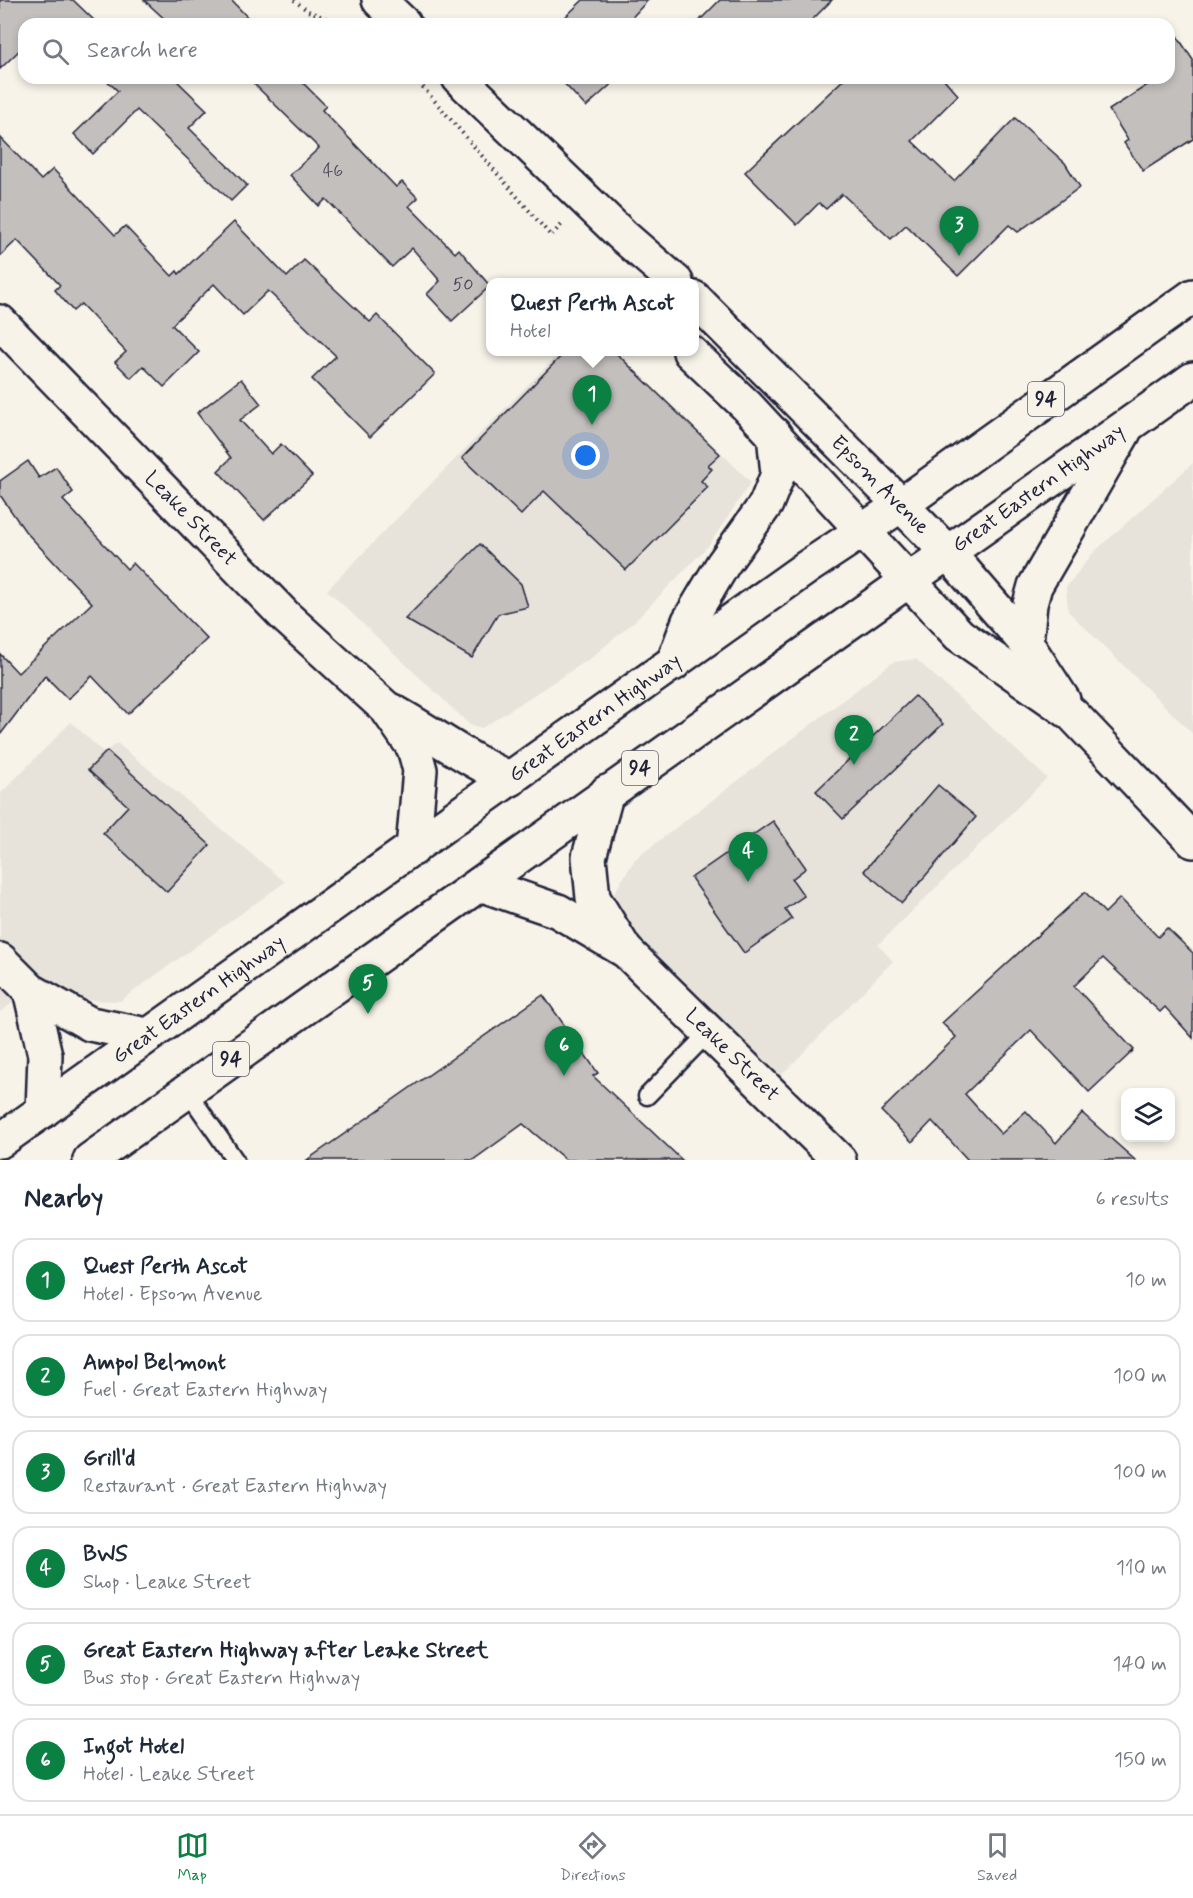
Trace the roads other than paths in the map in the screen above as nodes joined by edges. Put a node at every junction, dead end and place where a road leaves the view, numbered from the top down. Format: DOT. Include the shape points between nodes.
graph roads {
  1 [pos="379,0"];
  2 [pos="398,18"];
  3 [pos="465,84"];
  4 [pos="622,235"];
  5 [pos="641,278"];
  6 [pos="671,278"];
  7 [pos="1193,296"];
  8 [pos="699,303"];
  9 [pos="0,322"];
  10 [pos="695,356"];
  11 [pos="1193,379"];
  12 [pos="1130,422"];
  13 [pos="774,434"];
  14 [pos="901,505"];
  15 [pos="862,530"];
  16 [pos="948,553"];
  17 [pos="909,580"];
  18 [pos="1026,643"];
  19 [pos="673,664"];
  20 [pos="387,709"];
  21 [pos="1072,714"];
  22 [pos="511,779"];
  23 [pos="607,792"];
  24 [pos="1193,841"];
  25 [pos="413,849"];
  26 [pos="480,884"];
  27 [pos="626,951"];
  28 [pos="0,960"];
  29 [pos="30,990"];
  30 [pos="710,1031"];
  31 [pos="147,1035"];
  32 [pos="187,1091"];
  33 [pos="647,1096"];
  34 [pos="43,1111"];
  35 [pos="0,1141"];
  36 [pos="90,1160"];
  37 [pos="235,1160"];
  38 [pos="839,1160"];
  1 -- 2 [label="main road"];
  3 -- 4 [label="main road"];
  4 -- 5 [label="main road"];
  4 -- 6 [label="main road"];
  7 -- 14 [label="main road, Great Eastern Highway / 94"];
  8 -- 14 [label="main road, Epsom Avenue"];
  9 -- 20 [label="main road, Leake Street" via="286,617"];
  10 -- 13 [label="main road, Epsom Avenue"];
  11 -- 12 [label="main road, Great Eastern Highway / 94"];
  12 -- 16 [label="main road, Great Eastern Highway / 94"];
  12 -- 18 [label="main road" via="1035,586"];
  13 -- 15 [label="main road, Epsom Avenue"];
  13 -- 19 [label="main road" via="778,474 766,504 688,621"];
  14 -- 15 [label="main road, Great Eastern Highway / 94"];
  14 -- 16 [label="main road, Epsom Avenue"];
  15 -- 17 [label="main road, Epsom Avenue"];
  15 -- 19 [label="main road, Great Eastern Highway / 94"];
  16 -- 17 [label="main road, Great Eastern Highway / 94"];
  16 -- 18 [label="main road, Epsom Avenue"];
  17 -- 21 [label="main road, Epsom Avenue" via="959,634"];
  17 -- 23 [label="main road, Great Eastern Highway / 94"];
  18 -- 21 [label="main road, Epsom Avenue"];
  19 -- 22 [label="main road, Great Eastern Highway / 94"];
  20 -- 22 [label="main road, Leake Street" via="479,765"];
  20 -- 25 [label="main road, Leake Street" via="414,748 420,770"];
  21 -- 24 [label="main road, Epsom Avenue"];
  22 -- 25 [label="main road, Great Eastern Highway / 94"];
  23 -- 26 [label="main road, Great Eastern Highway / 94"];
  23 -- 27 [label="main road, Leake Street" via="589,857 593,898"];
  25 -- 31 [label="main road, Great Eastern Highway / 94"];
  26 -- 27 [label="main road, Leake Street" via="558,910"];
  26 -- 32 [label="main road, Great Eastern Highway / 94"];
  27 -- 30 [label="main road, Leake Street"];
  28 -- 29 [label="main road"];
  29 -- 31 [label="main road" via="90,1024"];
  29 -- 34 [label="main road" via="45,1055"];
  30 -- 33 [label="lane"];
  30 -- 38 [label="main road, Leake Street"];
  31 -- 34 [label="main road, Great Eastern Highway / 94"];
  32 -- 36 [label="main road, Great Eastern Highway / 94"];
  32 -- 37 [label="lane"];
  34 -- 35 [label="main road, Great Eastern Highway / 94"];
}
